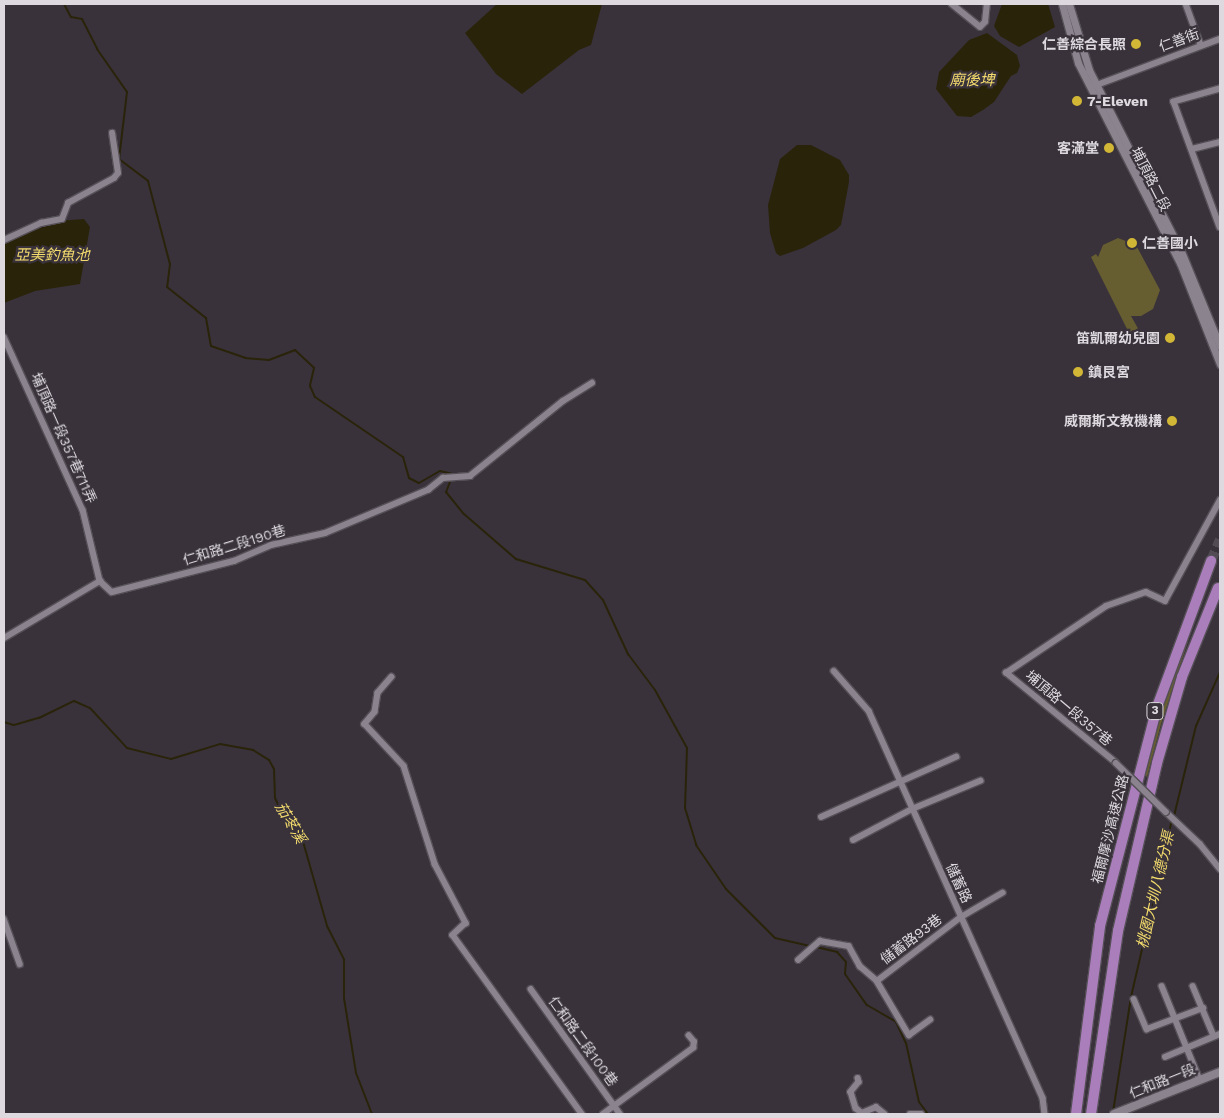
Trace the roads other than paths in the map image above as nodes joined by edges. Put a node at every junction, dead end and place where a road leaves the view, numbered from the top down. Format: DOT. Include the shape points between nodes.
graph roads {
  1 [pos="952,4"];
  2 [pos="987,4"];
  3 [pos="1062,4"];
  4 [pos="1069,4"];
  5 [pos="1186,4"];
  6 [pos="1220,39"];
  7 [pos="1201,45"];
  8 [pos="1094,86"];
  9 [pos="1220,89"];
  10 [pos="112,133"];
  11 [pos="1220,142"];
  12 [pos="1192,149"];
  13 [pos="1220,228"];
  14 [pos="4,240"];
  15 [pos="4,337"];
  16 [pos="1220,346"];
  17 [pos="1220,364"];
  18 [pos="592,383"];
  19 [pos="1220,500"];
  20 [pos="1211,561"];
  21 [pos="100,581"];
  22 [pos="1218,588"];
  23 [pos="1192,612"];
  24 [pos="1205,615"];
  25 [pos="4,638"];
  26 [pos="834,671"];
  27 [pos="392,677"];
  28 [pos="956,757"];
  29 [pos="980,780"];
  30 [pos="900,782"];
  31 [pos="912,809"];
  32 [pos="821,817"];
  33 [pos="853,840"];
  34 [pos="1220,868"];
  35 [pos="1002,893"];
  36 [pos="961,917"];
  37 [pos="4,919"];
  38 [pos="798,960"];
  39 [pos="20,964"];
  40 [pos="877,982"];
  41 [pos="1162,986"];
  42 [pos="1193,986"];
  43 [pos="531,989"];
  44 [pos="1134,999"];
  45 [pos="1203,1008"];
  46 [pos="1175,1019"];
  47 [pos="930,1020"];
  48 [pos="1217,1035"];
  49 [pos="689,1036"];
  50 [pos="1187,1048"];
  51 [pos="1166,1057"];
  52 [pos="1220,1072"];
  53 [pos="858,1078"];
  54 [pos="1200,1080"];
  55 [pos="615,1106"];
  56 [pos="582,1114"];
  57 [pos="602,1114"];
  58 [pos="620,1114"];
  59 [pos="885,1114"];
  60 [pos="910,1114"];
  61 [pos="921,1114"];
  62 [pos="1045,1114"];
  63 [pos="1076,1114"];
  64 [pos="1091,1114"];
  65 [pos="1117,1114"];
  1 -- 2 [label="street" via="980,27 985,22"];
  3 -- 8 [label="street, 埔頂路二段" via="1078,63"];
  4 -- 8 [label="street, 埔頂路二段"];
  5 -- 7 [label="street"];
  6 -- 7 [label="street, 仁善街"];
  7 -- 8 [label="street, 仁善街"];
  8 -- 16 [label="street, 埔頂路二段" via="1181,251"];
  8 -- 17 [label="street, 埔頂路二段" via="1180,263"];
  9 -- 12 [label="street" via="1174,102"];
  10 -- 14 [label="street" via="118,173 114,178 68,203 62,219 41,223"];
  11 -- 12 [label="street"];
  12 -- 13 [label="street"];
  15 -- 21 [label="street, 埔頂路一段357巷711弄" via="83,510"];
  18 -- 21 [label="street, 仁和路二段190巷" via="563,401 470,476 438,480 428,490 325,533 271,545 234,561 112,592"];
  19 -- 34 [label="street, 埔頂路一段357巷, bridge" via="1165,601 1146,592 1106,606 1006,673 1116,763"];
  20 -- 23 [label="highway, 福爾摩沙高速公路 / 3"];
  21 -- 25 [label="street"];
  22 -- 24 [label="highway, 3"];
  23 -- 24 [label="highway"];
  23 -- 63 [label="highway, 福爾摩沙高速公路 / 3" via="1142,757 1100,926"];
  24 -- 64 [label="highway, 3" via="1170,713 1131,872 1115,949"];
  26 -- 30 [label="street, 儲蓄路" via="869,710"];
  27 -- 56 [label="street" via="378,693 375,712 365,724 404,766 435,864 466,923 453,935"];
  28 -- 30 [label="street"];
  29 -- 31 [label="street"];
  30 -- 31 [label="street, 儲蓄路"];
  30 -- 32 [label="street"];
  31 -- 33 [label="street"];
  31 -- 36 [label="street, 儲蓄路"];
  35 -- 36 [label="street, 儲蓄路93巷"];
  36 -- 40 [label="street, 儲蓄路93巷"];
  36 -- 62 [label="street, 儲蓄路" via="1043,1098"];
  37 -- 39 [label="street"];
  38 -- 40 [label="street" via="820,941 839,943 852,949 860,966"];
  40 -- 47 [label="street" via="909,1035"];
  41 -- 46 [label="street"];
  42 -- 45 [label="street"];
  43 -- 55 [label="street, 仁和路二段100巷"];
  44 -- 46 [label="street" via="1147,1029"];
  45 -- 46 [label="street"];
  45 -- 48 [label="street"];
  46 -- 50 [label="street"];
  48 -- 50 [label="street"];
  49 -- 55 [label="street, 仁和路二段100巷" via="694,1042 693,1048"];
  50 -- 51 [label="street"];
  50 -- 54 [label="street"];
  52 -- 54 [label="main road, 仁和路一段"];
  53 -- 59 [label="street" via="859,1082 851,1092 856,1108 862,1113 876,1107"];
  54 -- 65 [label="main road, 仁和路一段"];
  55 -- 57 [label="street, 仁和路二段100巷"];
  55 -- 58 [label="street, 仁和路二段100巷"];
  60 -- 61 [label="street"];
}
